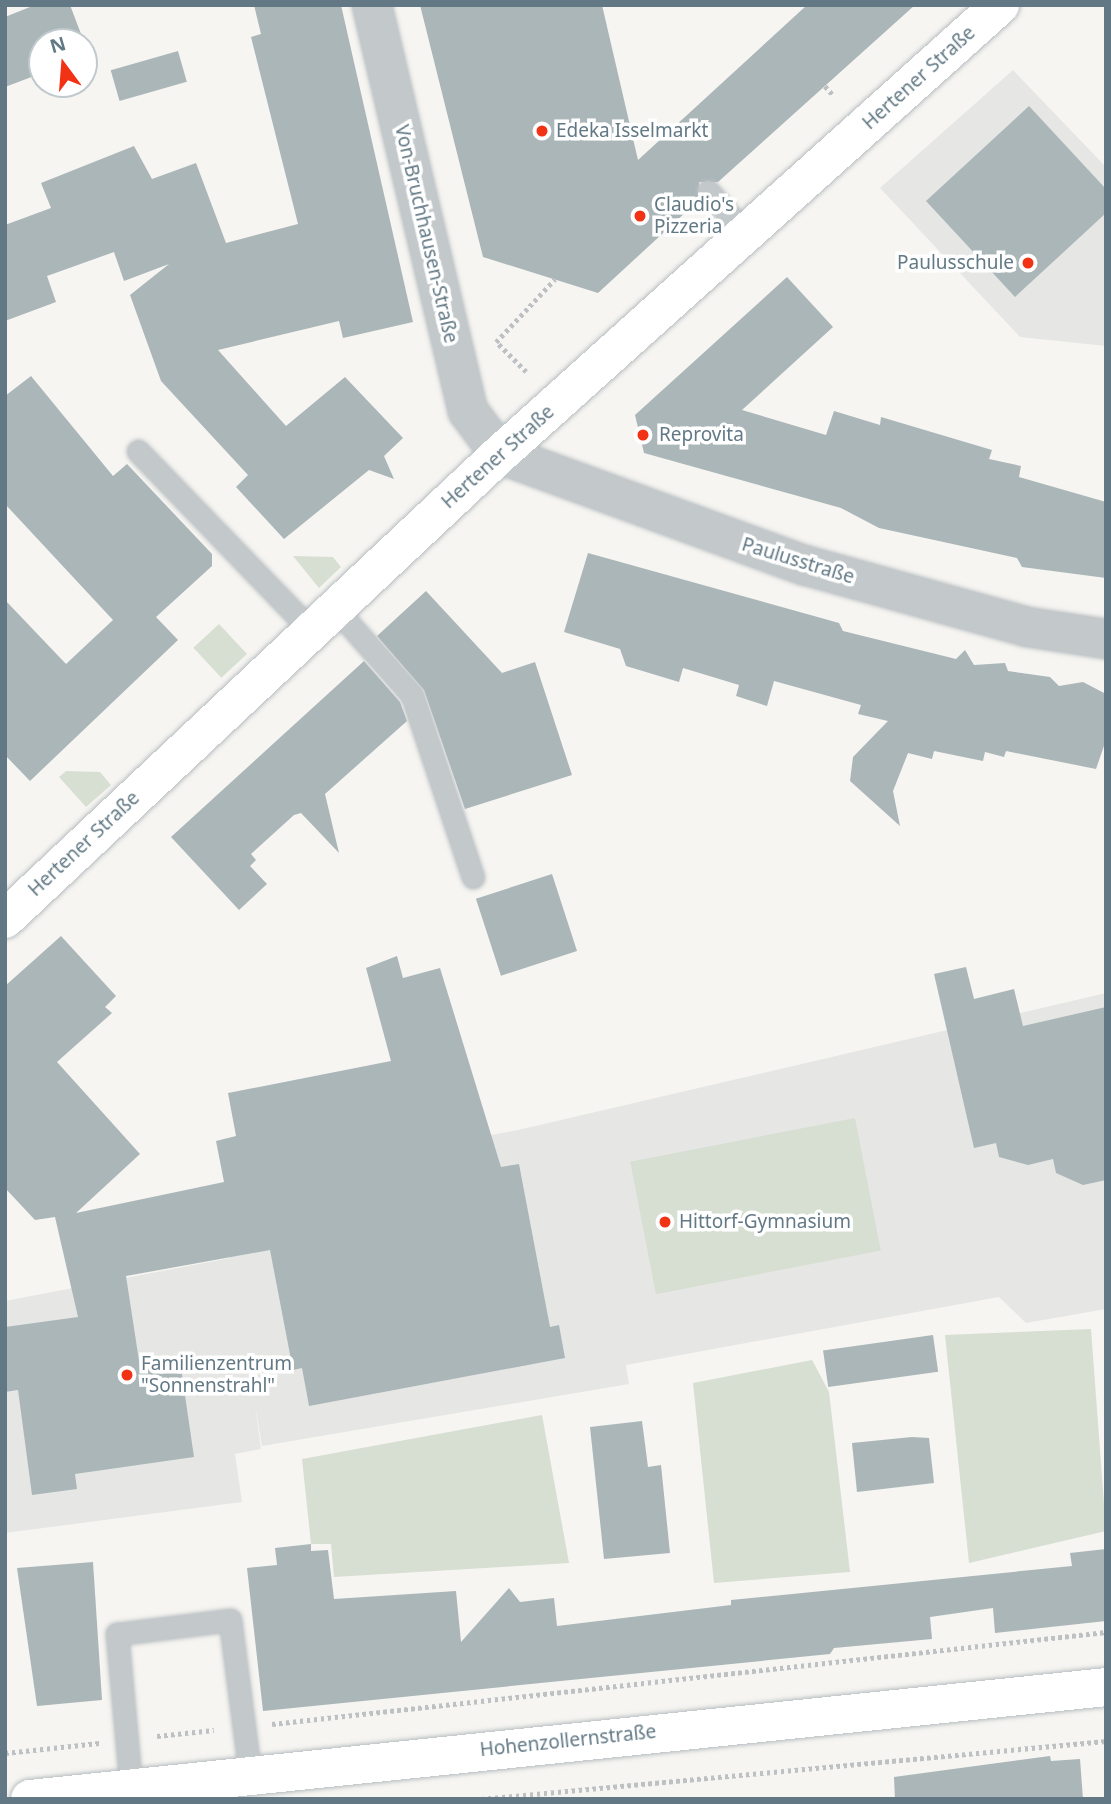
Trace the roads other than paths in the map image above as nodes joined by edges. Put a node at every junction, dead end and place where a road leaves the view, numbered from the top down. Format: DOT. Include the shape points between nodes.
graph roads {
  1 [pos="372,5"];
  2 [pos="1000,5"];
  3 [pos="708,191"];
  4 [pos="745,233"];
  5 [pos="138,451"];
  6 [pos="500,454"];
  7 [pos="323,619"];
  8 [pos="1106,639"];
  9 [pos="473,877"];
  10 [pos="5,919"];
  11 [pos="1106,1687"];
  12 [pos="250,1775"];
  13 [pos="112,1793"];
  14 [pos="30,1799"];
  1 -- 6 [label="street, Von-Bruchhausen-Straße" via="468,411"];
  2 -- 4 [label="main road, Hertener Straße"];
  3 -- 4 [label="lane"];
  4 -- 6 [label="main road, Hertener Straße"];
  5 -- 7 [label="lane"];
  6 -- 7 [label="main road, Hertener Straße"];
  6 -- 8 [label="street, Paulusstraße" via="804,565 1027,626"];
  7 -- 9 [label="lane" via="412,695"];
  7 -- 10 [label="main road, Hertener Straße"];
  11 -- 12 [label="main road, Hohenzollernstraße"];
  12 -- 13 [label="main road, Hohenzollernstraße"];
  12 -- 13 [label="lane" via="230,1620 117,1634 125,1740"];
  13 -- 14 [label="main road, Hohenzollernstraße"];
}
